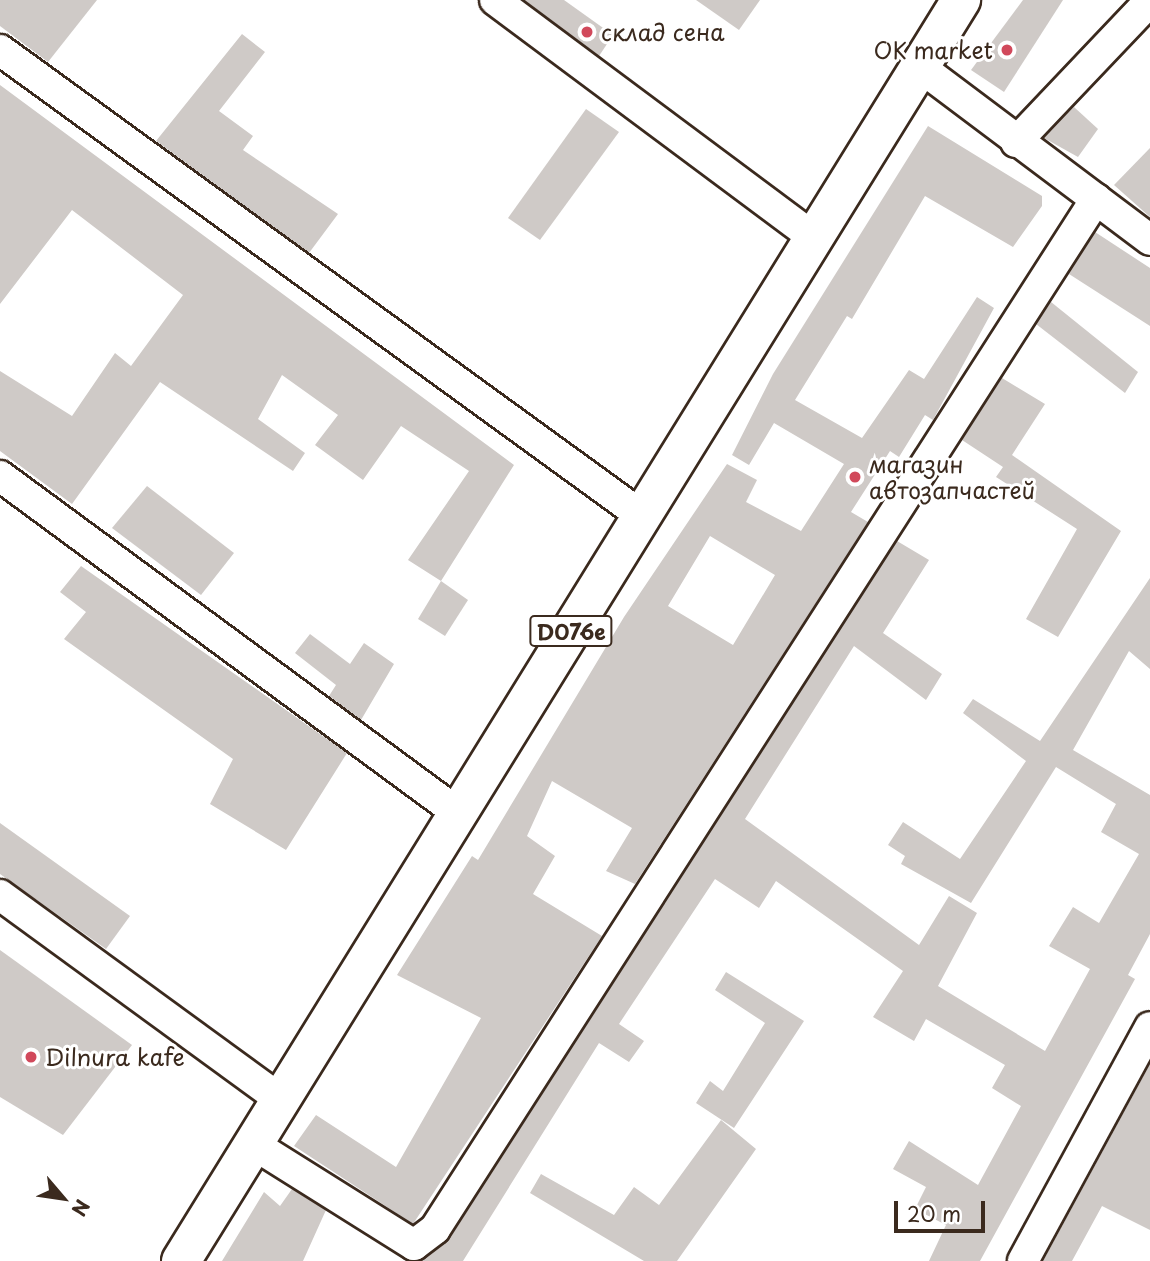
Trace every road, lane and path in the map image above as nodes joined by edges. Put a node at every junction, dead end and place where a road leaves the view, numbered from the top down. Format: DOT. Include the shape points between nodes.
graph roads {
  1 [pos="495,0"];
  2 [pos="961,0"];
  3 [pos="1150,1"];
  4 [pos="0,50"];
  5 [pos="920,66"];
  6 [pos="1016,142"];
  7 [pos="1096,199"];
  8 [pos="814,238"];
  9 [pos="1150,240"];
  10 [pos="0,476"];
  11 [pos="642,516"];
  12 [pos="458,813"];
  13 [pos="0,895"];
  14 [pos="1150,1027"];
  15 [pos="281,1100"];
  16 [pos="253,1144"];
  17 [pos="181,1261"];
  18 [pos="1023,1261"];
  1 -- 8 [label="street"];
  2 -- 5 [label="main road, D076e"];
  3 -- 6 [label="street"];
  4 -- 11 [label="street"];
  5 -- 6 [label="street"];
  5 -- 8 [label="main road, D076e"];
  6 -- 7 [label="street"];
  7 -- 9 [label="street"];
  7 -- 16 [label="street" via="435,1228 414,1245"];
  8 -- 11 [label="main road, D076e"];
  10 -- 12 [label="street"];
  11 -- 12 [label="main road, D076e"];
  12 -- 15 [label="main road, D076e"];
  13 -- 15 [label="street"];
  14 -- 18 [label="street"];
  15 -- 16 [label="main road, D076e"];
  16 -- 17 [label="main road, D076e"];
}
